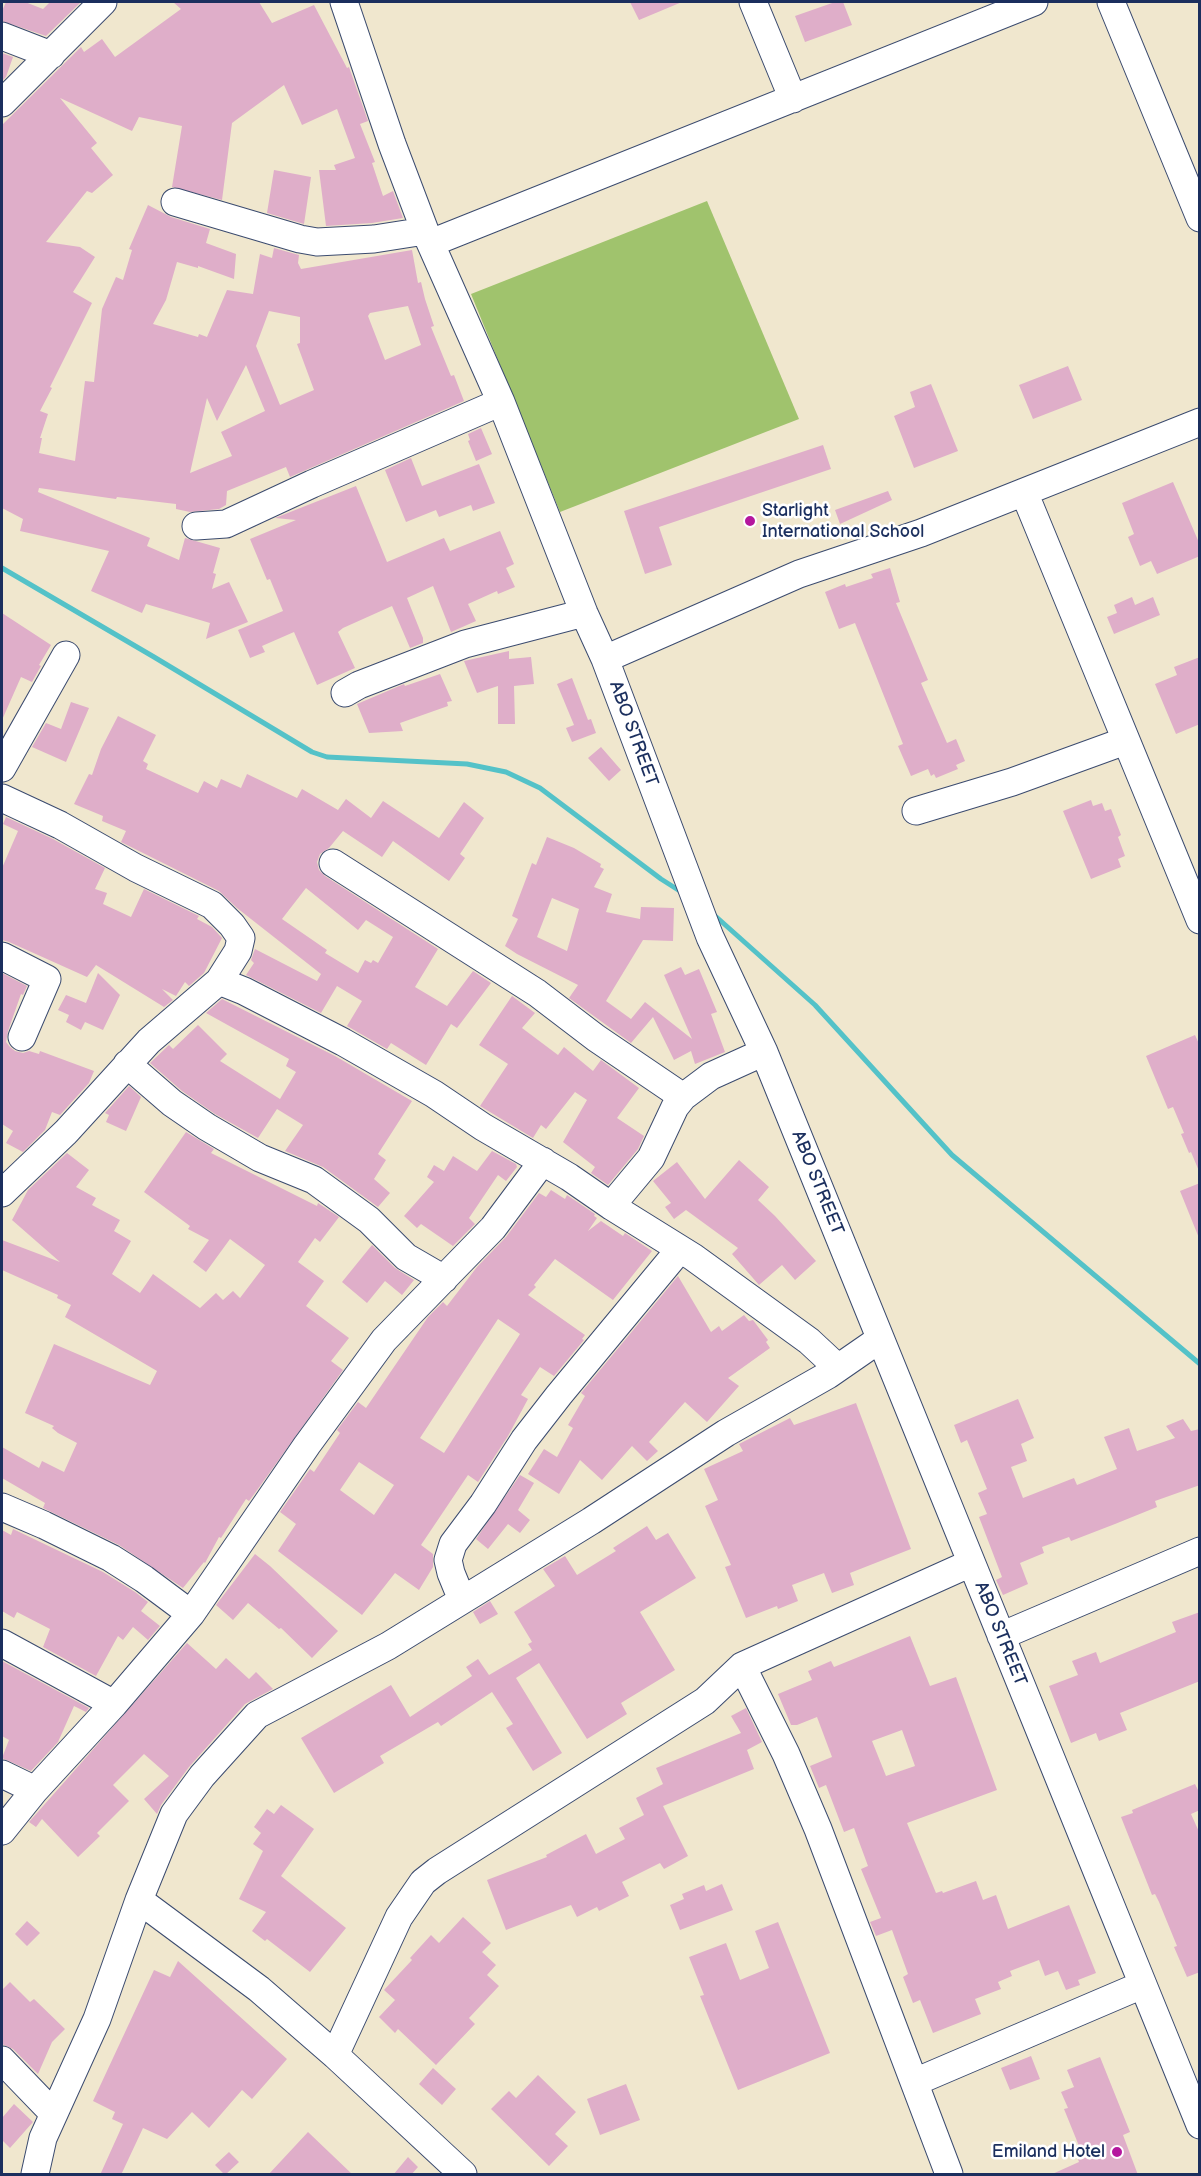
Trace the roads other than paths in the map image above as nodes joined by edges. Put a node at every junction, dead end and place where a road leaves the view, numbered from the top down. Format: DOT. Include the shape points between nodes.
graph roads {
  1 [pos="103,2"];
  2 [pos="344,2"];
  3 [pos="753,2"];
  4 [pos="1034,2"];
  5 [pos="1111,2"];
  6 [pos="2,36"];
  7 [pos="51,55"];
  8 [pos="793,99"];
  9 [pos="2,103"];
  10 [pos="175,202"];
  11 [pos="1200,218"];
  12 [pos="428,237"];
  13 [pos="501,402"];
  14 [pos="1200,422"];
  15 [pos="1024,492"];
  16 [pos="196,526"];
  17 [pos="584,613"];
  18 [pos="66,655"];
  19 [pos="605,659"];
  20 [pos="345,693"];
  21 [pos="1125,741"];
  22 [pos="2,768"];
  23 [pos="2,798"];
  24 [pos="916,811"];
  25 [pos="333,863"];
  26 [pos="1200,920"];
  27 [pos="2,956"];
  28 [pos="219,981"];
  29 [pos="22,1037"];
  30 [pos="764,1052"];
  31 [pos="127,1064"];
  32 [pos="683,1097"];
  33 [pos="543,1161"];
  34 [pos="2,1193"];
  35 [pos="611,1206"];
  36 [pos="680,1249"];
  37 [pos="444,1279"];
  38 [pos="880,1340"];
  39 [pos="838,1368"];
  40 [pos="2,1508"];
  41 [pos="1200,1551"];
  42 [pos="971,1563"];
  43 [pos="462,1600"];
  44 [pos="191,1614"];
  45 [pos="1001,1636"];
  46 [pos="2,1643"];
  47 [pos="742,1665"];
  48 [pos="114,1704"];
  49 [pos="2,1774"];
  50 [pos="35,1790"];
  51 [pos="2,1831"];
  52 [pos="139,1900"];
  53 [pos="1142,1985"];
  54 [pos="335,2055"];
  55 [pos="2,2060"];
  56 [pos="915,2082"];
  57 [pos="54,2113"];
  58 [pos="1200,2125"];
  59 [pos="35,2175"];
  60 [pos="462,2175"];
  61 [pos="949,2175"];
  1 -- 7 [label="street"];
  2 -- 12 [label="street, ABO STREET"];
  3 -- 8 [label="street"];
  4 -- 8 [label="street"];
  5 -- 11 [label="street"];
  6 -- 7 [label="street"];
  7 -- 9 [label="street"];
  8 -- 12 [label="street"];
  10 -- 12 [label="street" via="317,242"];
  12 -- 13 [label="street, ABO STREET"];
  13 -- 16 [label="street" via="226,524"];
  13 -- 17 [label="street, ABO STREET"];
  14 -- 15 [label="street"];
  15 -- 19 [label="street" via="921,533 799,574"];
  15 -- 21 [label="street"];
  17 -- 19 [label="street, ABO STREET"];
  17 -- 20 [label="street" via="465,644"];
  18 -- 22 [label="street"];
  19 -- 30 [label="street, ABO STREET" via="710,937"];
  21 -- 24 [label="street"];
  21 -- 26 [label="street"];
  23 -- 28 [label="street" via="212,905 241,938 238,951"];
  25 -- 32 [label="street" via="537,993"];
  27 -- 29 [label="street" via="47,979"];
  28 -- 31 [label="street"];
  28 -- 33 [label="street" via="343,1042"];
  30 -- 32 [label="street" via="711,1076"];
  30 -- 38 [label="street, ABO STREET"];
  31 -- 34 [label="street" via="66,1132"];
  31 -- 37 [label="street" via="207,1127 260,1158 314,1180 369,1220 406,1257"];
  32 -- 35 [label="street" via="651,1158"];
  33 -- 35 [label="street"];
  33 -- 37 [label="street" via="493,1228"];
  35 -- 36 [label="street"];
  36 -- 39 [label="street" via="809,1341"];
  36 -- 43 [label="street" via="524,1440 453,1544 448,1560"];
  37 -- 44 [label="street" via="384,1340"];
  38 -- 39 [label="street"];
  38 -- 42 [label="street, ABO STREET"];
  39 -- 43 [label="street" via="726,1433"];
  40 -- 44 [label="street" via="111,1558"];
  41 -- 45 [label="street"];
  42 -- 45 [label="street, ABO STREET"];
  42 -- 47 [label="street"];
  43 -- 52 [label="street" via="388,1646 257,1715 174,1814"];
  44 -- 48 [label="street"];
  45 -- 53 [label="street, ABO STREET"];
  46 -- 48 [label="street"];
  47 -- 54 [label="street" via="705,1701 423,1882 399,1917"];
  47 -- 56 [label="street" via="818,1828"];
  48 -- 50 [label="street"];
  49 -- 50 [label="street"];
  50 -- 51 [label="street"];
  52 -- 54 [label="street" via="260,1989"];
  52 -- 57 [label="street" via="97,2019"];
  53 -- 56 [label="street"];
  53 -- 58 [label="street, ABO STREET"];
  54 -- 60 [label="street"];
  55 -- 57 [label="street"];
  56 -- 61 [label="street"];
  57 -- 59 [label="street" via="43,2138"];
}
